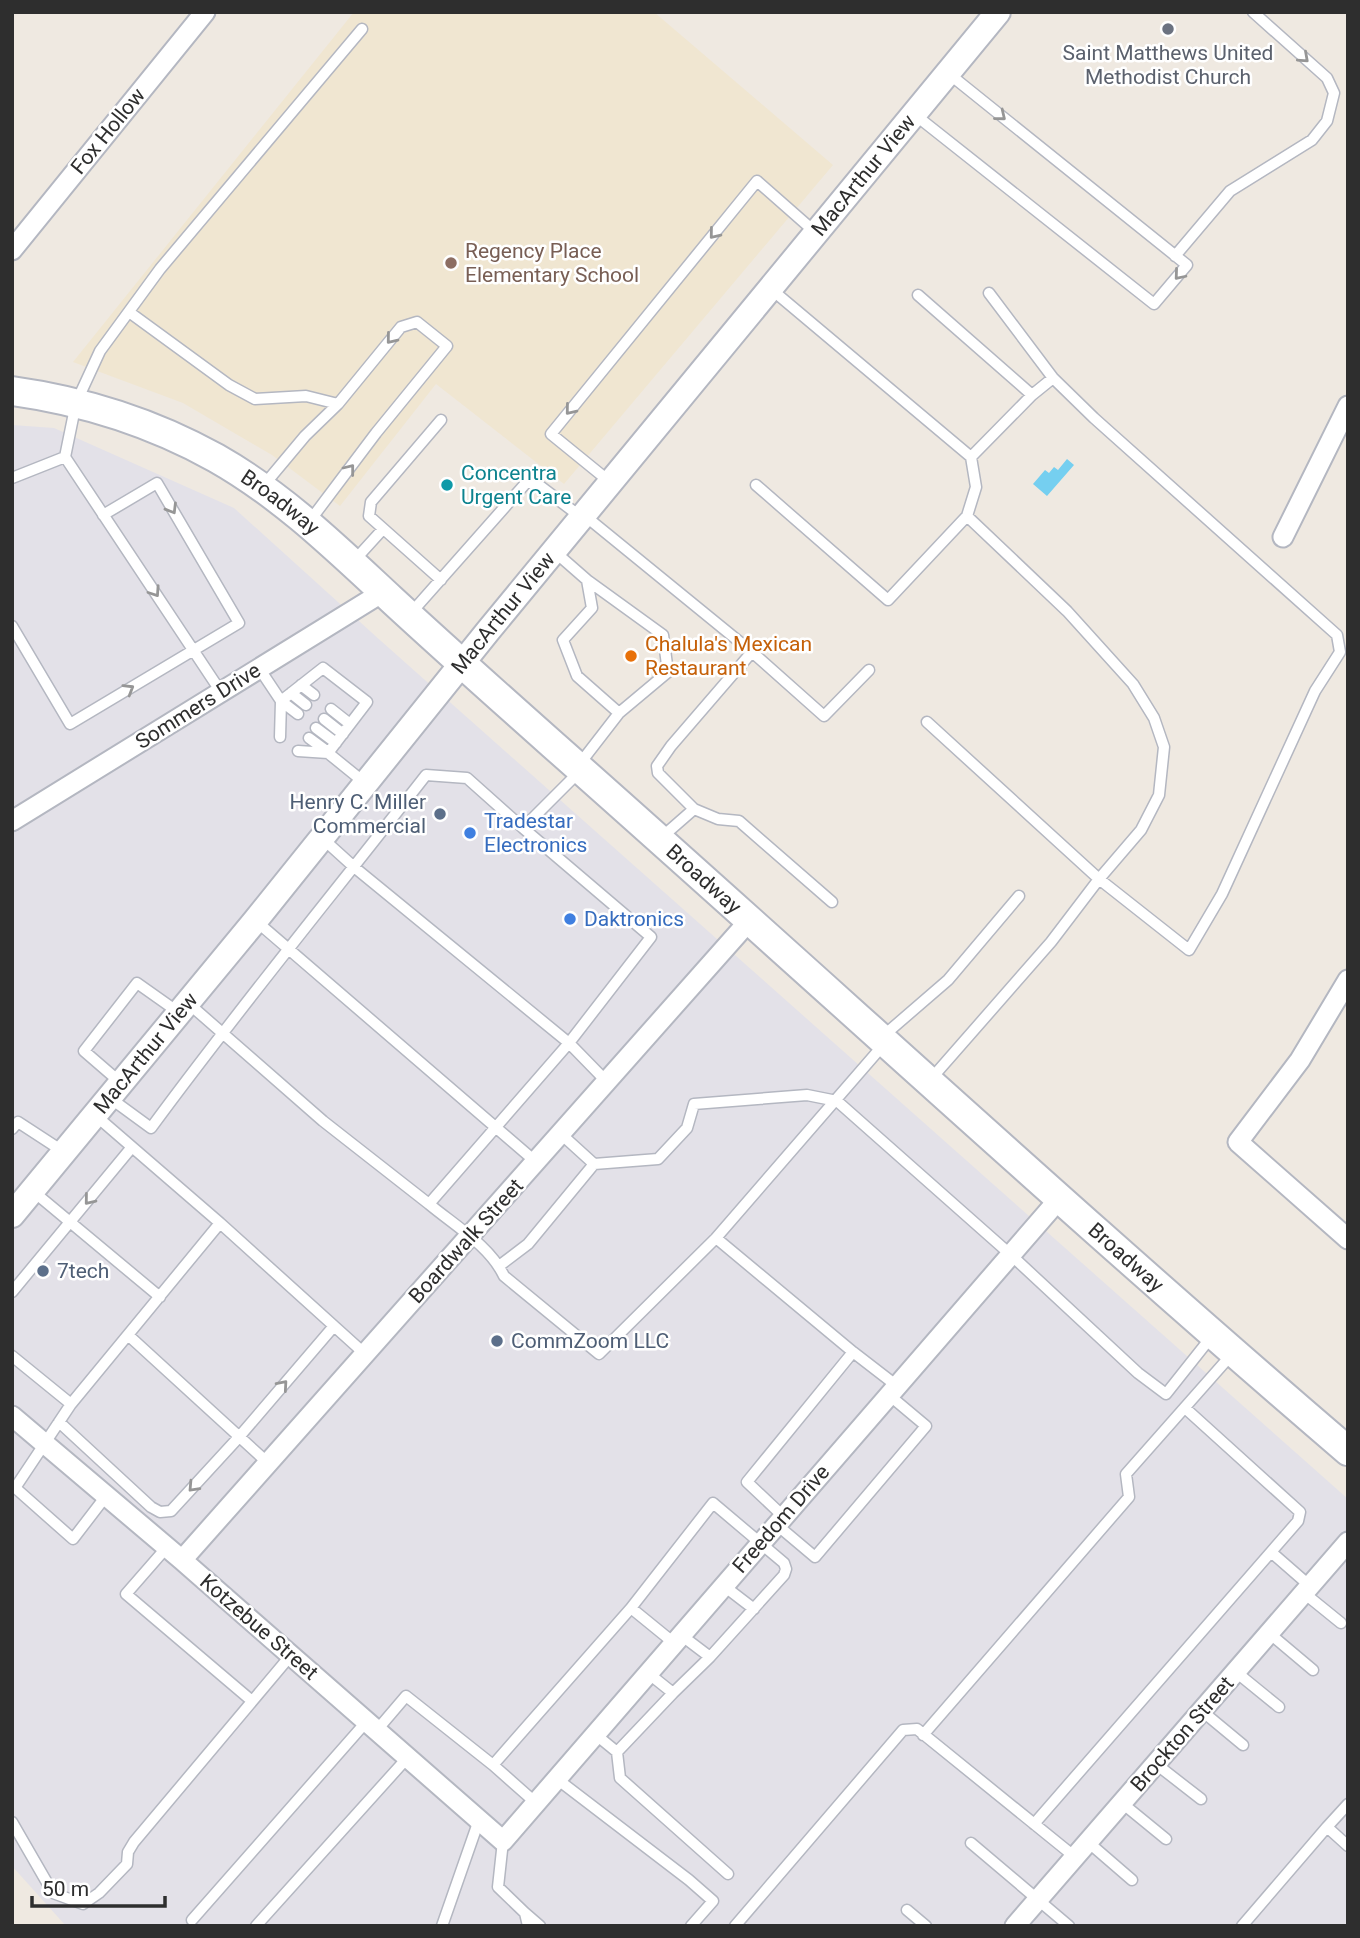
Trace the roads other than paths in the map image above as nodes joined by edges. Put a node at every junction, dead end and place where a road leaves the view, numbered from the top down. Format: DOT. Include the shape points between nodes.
graph roads {
  1 [pos="205,12"];
  2 [pos="998,12"];
  3 [pos="1253,12"];
  4 [pos="362,29"];
  5 [pos="947,73"];
  6 [pos="914,114"];
  7 [pos="816,233"];
  8 [pos="12,250"];
  9 [pos="1175,256"];
  10 [pos="770,288"];
  11 [pos="989,293"];
  12 [pos="918,295"];
  13 [pos="129,312"];
  14 [pos="1053,379"];
  15 [pos="12,391"];
  16 [pos="1032,395"];
  17 [pos="76,403"];
  18 [pos="338,404"];
  19 [pos="1348,406"];
  20 [pos="440,420"];
  21 [pos="1342,435"];
  22 [pos="65,457"];
  23 [pos="971,457"];
  24 [pos="12,478"];
  25 [pos="610,482"];
  26 [pos="756,485"];
  27 [pos="262,488"];
  28 [pos="103,515"];
  29 [pos="583,516"];
  30 [pos="967,516"];
  31 [pos="309,523"];
  32 [pos="383,529"];
  33 [pos="1283,537"];
  34 [pos="554,551"];
  35 [pos="352,563"];
  36 [pos="441,580"];
  37 [pos="587,580"];
  38 [pos="383,592"];
  39 [pos="409,616"];
  40 [pos="12,626"];
  41 [pos="194,651"];
  42 [pos="752,652"];
  43 [pos="461,664"];
  44 [pos="259,668"];
  45 [pos="869,670"];
  46 [pos="301,685"];
  47 [pos="221,692"];
  48 [pos="291,693"];
  49 [pos="314,695"];
  50 [pos="281,701"];
  51 [pos="306,705"];
  52 [pos="331,709"];
  53 [pos="619,713"];
  54 [pos="299,714"];
  55 [pos="281,717"];
  56 [pos="324,719"];
  57 [pos="927,722"];
  58 [pos="290,724"];
  59 [pos="350,724"];
  60 [pos="316,728"];
  61 [pos="343,734"];
  62 [pos="280,737"];
  63 [pos="309,738"];
  64 [pos="335,743"];
  65 [pos="298,751"];
  66 [pos="328,752"];
  67 [pos="580,768"];
  68 [pos="366,783"];
  69 [pos="694,808"];
  70 [pos="12,821"];
  71 [pos="523,828"];
  72 [pos="322,838"];
  73 [pos="659,839"];
  74 [pos="354,867"];
  75 [pos="1099,879"];
  76 [pos="1019,896"];
  77 [pos="832,902"];
  78 [pos="256,921"];
  79 [pos="749,921"];
  80 [pos="289,950"];
  81 [pos="1348,980"];
  82 [pos="184,1008"];
  83 [pos="220,1033"];
  84 [pos="884,1039"];
  85 [pos="569,1043"];
  86 [pos="929,1080"];
  87 [pos="607,1082"];
  88 [pos="109,1099"];
  89 [pos="836,1101"];
  90 [pos="495,1128"];
  91 [pos="12,1129"];
  92 [pos="561,1134"];
  93 [pos="132,1147"];
  94 [pos="64,1153"];
  95 [pos="536,1162"];
  96 [pos="594,1164"];
  97 [pos="32,1191"];
  98 [pos="1060,1198"];
  99 [pos="429,1205"];
  100 [pos="12,1215"];
  101 [pos="70,1223"];
  102 [pos="220,1223"];
  103 [pos="470,1237"];
  104 [pos="716,1238"];
  105 [pos="1348,1239"];
  106 [pos="1011,1255"];
  107 [pos="499,1266"];
  108 [pos="12,1292"];
  109 [pos="160,1297"];
  110 [pos="334,1326"];
  111 [pos="128,1335"];
  112 [pos="1223,1344"];
  113 [pos="853,1352"];
  114 [pos="365,1354"];
  115 [pos="12,1356"];
  116 [pos="893,1391"];
  117 [pos="71,1404"];
  118 [pos="1185,1408"];
  119 [pos="12,1416"];
  120 [pos="59,1422"];
  121 [pos="239,1437"];
  122 [pos="46,1444"];
  123 [pos="1348,1451"];
  124 [pos="268,1463"];
  125 [pos="14,1486"];
  126 [pos="106,1496"];
  127 [pos="780,1521"];
  128 [pos="761,1544"];
  129 [pos="167,1547"];
  130 [pos="1271,1552"];
  131 [pos="1344,1554"];
  132 [pos="182,1560"];
  133 [pos="724,1586"];
  134 [pos="1307,1589"];
  135 [pos="631,1608"];
  136 [pos="754,1609"];
  137 [pos="1341,1623"];
  138 [pos="1269,1633"];
  139 [pos="678,1639"];
  140 [pos="291,1655"];
  141 [pos="710,1657"];
  142 [pos="1313,1670"];
  143 [pos="1236,1672"];
  144 [pos="649,1673"];
  145 [pos="673,1693"];
  146 [pos="252,1701"];
  147 [pos="1279,1707"];
  148 [pos="1202,1711"];
  149 [pos="372,1726"];
  150 [pos="595,1734"];
  151 [pos="923,1735"];
  152 [pos="1243,1745"];
  153 [pos="617,1752"];
  154 [pos="408,1757"];
  155 [pos="1156,1764"];
  156 [pos="493,1765"];
  157 [pos="557,1779"];
  158 [pos="1200,1799"];
  159 [pos="536,1803"];
  160 [pos="1122,1803"];
  161 [pos="1348,1804"];
  162 [pos="479,1820"];
  163 [pos="12,1822"];
  164 [pos="1034,1824"];
  165 [pos="1327,1827"];
  166 [pos="1166,1839"];
  167 [pos="503,1841"];
  168 [pos="1088,1842"];
  169 [pos="971,1843"];
  170 [pos="1348,1846"];
  171 [pos="1075,1857"];
  172 [pos="728,1874"];
  173 [pos="1132,1880"];
  174 [pos="1039,1899"];
  175 [pos="907,1910"];
  176 [pos="524,1913"];
  177 [pos="192,1920"];
  178 [pos="257,1926"];
  179 [pos="442,1926"];
  180 [pos="528,1926"];
  181 [pos="540,1926"];
  182 [pos="691,1926"];
  183 [pos="735,1926"];
  184 [pos="926,1926"];
  185 [pos="1015,1926"];
  186 [pos="1069,1926"];
  187 [pos="1242,1926"];
  1 -- 8 [label="street, Fox Hollow"];
  2 -- 5 [label="street, MacArthur View"];
  3 -- 9 [label="lane, one-way" via="1327,78 1334,93 1327,121 1312,140 1230,191"];
  4 -- 13 [label="lane"];
  5 -- 6 [label="street, MacArthur View"];
  5 -- 9 [label="lane, one-way"];
  6 -- 7 [label="street, MacArthur View"];
  9 -- 6 [label="lane, one-way" via="1187,265 1154,304"];
  7 -- 10 [label="street, MacArthur View"];
  7 -- 25 [label="lane, one-way" via="757,181 551,434"];
  10 -- 23 [label="lane"];
  10 -- 25 [label="street, MacArthur View"];
  11 -- 14 [label="lane"];
  12 -- 16 [label="lane"];
  13 -- 17 [label="lane" via="100,351"];
  13 -- 18 [label="lane" via="229,386 256,399 306,396"];
  14 -- 16 [label="lane"];
  14 -- 75 [label="lane" via="1337,635 1340,652 1315,691 1222,894 1189,950"];
  15 -- 17 [label="main road, Broadway"];
  16 -- 23 [label="lane"];
  17 -- 22 [label="lane"];
  17 -- 27 [label="main road, Broadway" via="159,430"];
  18 -- 27 [label="lane"];
  31 -- 18 [label="lane, one-way" via="447,345 417,322 401,327"];
  19 -- 21 [label="street"];
  20 -- 32 [label="lane" via="372,502 369,516"];
  21 -- 33 [label="street"];
  22 -- 24 [label="lane"];
  22 -- 28 [label="lane"];
  23 -- 30 [label="lane" via="976,487"];
  25 -- 29 [label="street, MacArthur View"];
  26 -- 30 [label="lane" via="888,600"];
  27 -- 31 [label="main road, Broadway"];
  28 -- 41 [label="lane, one-way"];
  28 -- 41 [label="lane, one-way" via="157,483 239,623"];
  29 -- 34 [label="street, MacArthur View"];
  29 -- 36 [label="lane" via="536,483 526,483"];
  29 -- 42 [label="lane"];
  30 -- 75 [label="lane" via="1067,611 1133,684 1161,737 1159,795 1141,830"];
  31 -- 35 [label="main road, Broadway"];
  32 -- 35 [label="lane"];
  32 -- 36 [label="lane"];
  34 -- 37 [label="lane"];
  34 -- 43 [label="street, MacArthur View"];
  35 -- 38 [label="main road, Broadway"];
  36 -- 39 [label="lane"];
  37 -- 53 [label="lane" via="592,608 563,640 577,676"];
  37 -- 53 [label="lane" via="663,635 668,672"];
  38 -- 39 [label="main road, Broadway"];
  38 -- 44 [label="street, Sommers Drive"];
  39 -- 43 [label="main road, Broadway"];
  40 -- 41 [label="lane, one-way" via="70,724"];
  41 -- 47 [label="lane"];
  42 -- 45 [label="lane" via="824,716"];
  42 -- 69 [label="lane" via="657,766 658,773"];
  43 -- 67 [label="main road, Broadway"];
  43 -- 68 [label="street, MacArthur View"];
  44 -- 47 [label="street, Sommers Drive"];
  44 -- 50 [label="lane"];
  46 -- 48 [label="lane"];
  46 -- 49 [label="lane"];
  46 -- 59 [label="lane" via="323,668 367,702"];
  47 -- 70 [label="street, Sommers Drive"];
  48 -- 50 [label="lane"];
  48 -- 51 [label="lane"];
  50 -- 54 [label="lane"];
  50 -- 55 [label="lane"];
  52 -- 59 [label="lane"];
  53 -- 67 [label="lane"];
  55 -- 58 [label="lane"];
  55 -- 62 [label="lane"];
  56 -- 61 [label="lane"];
  57 -- 75 [label="lane"];
  59 -- 61 [label="lane"];
  60 -- 64 [label="lane"];
  61 -- 64 [label="lane"];
  63 -- 66 [label="lane"];
  64 -- 66 [label="lane"];
  65 -- 66 [label="lane"];
  66 -- 68 [label="lane"];
  67 -- 71 [label="lane"];
  67 -- 73 [label="main road, Broadway"];
  68 -- 72 [label="street, MacArthur View"];
  69 -- 73 [label="lane"];
  69 -- 77 [label="lane" via="718,819 739,821"];
  71 -- 74 [label="lane" via="467,778 426,775"];
  71 -- 85 [label="lane" via="651,937"];
  72 -- 74 [label="lane"];
  72 -- 78 [label="street, MacArthur View"];
  73 -- 79 [label="main road, Broadway"];
  74 -- 80 [label="lane"];
  74 -- 85 [label="lane"];
  75 -- 86 [label="lane" via="1051,942"];
  76 -- 84 [label="lane" via="947,980"];
  78 -- 80 [label="lane"];
  78 -- 82 [label="street, MacArthur View"];
  79 -- 84 [label="main road, Broadway"];
  79 -- 87 [label="street, Boardwalk Street"];
  80 -- 83 [label="lane"];
  80 -- 90 [label="lane"];
  81 -- 105 [label="street" via="1300,1060 1238,1142"];
  82 -- 83 [label="lane"];
  82 -- 88 [label="street, MacArthur View"];
  82 -- 88 [label="lane" via="137,983 84,1051"];
  83 -- 88 [label="lane" via="151,1128"];
  83 -- 99 [label="lane"];
  84 -- 86 [label="main road, Broadway"];
  84 -- 89 [label="lane"];
  85 -- 87 [label="lane"];
  85 -- 90 [label="lane"];
  86 -- 98 [label="main road, Broadway"];
  87 -- 92 [label="street, Boardwalk Street"];
  88 -- 93 [label="lane"];
  88 -- 94 [label="street, MacArthur View"];
  89 -- 96 [label="lane" via="807,1095 694,1104 687,1128 658,1158"];
  89 -- 104 [label="lane"];
  89 -- 106 [label="lane"];
  90 -- 95 [label="lane"];
  90 -- 99 [label="lane"];
  91 -- 94 [label="lane" via="18,1122"];
  92 -- 95 [label="street, Boardwalk Street"];
  92 -- 96 [label="lane"];
  93 -- 101 [label="lane, one-way"];
  93 -- 102 [label="lane"];
  94 -- 97 [label="street, MacArthur View"];
  95 -- 103 [label="street, Boardwalk Street"];
  96 -- 107 [label="lane" via="528,1244"];
  97 -- 100 [label="street, MacArthur View"];
  97 -- 101 [label="lane"];
  98 -- 106 [label="street, Freedom Drive"];
  98 -- 112 [label="main road, Broadway"];
  99 -- 103 [label="lane"];
  101 -- 108 [label="lane"];
  101 -- 109 [label="lane"];
  102 -- 109 [label="lane"];
  102 -- 110 [label="lane"];
  103 -- 107 [label="lane"];
  103 -- 114 [label="street, Boardwalk Street"];
  104 -- 107 [label="lane" via="599,1354 504,1276"];
  104 -- 113 [label="lane"];
  106 -- 112 [label="lane" via="1166,1394"];
  106 -- 116 [label="street, Freedom Drive"];
  109 -- 111 [label="lane"];
  110 -- 114 [label="lane"];
  121 -- 110 [label="lane, one-way"];
  111 -- 117 [label="lane"];
  111 -- 121 [label="lane"];
  112 -- 118 [label="lane"];
  112 -- 123 [label="main road, Broadway"];
  113 -- 116 [label="lane"];
  113 -- 127 [label="lane" via="747,1482"];
  114 -- 124 [label="street, Boardwalk Street"];
  115 -- 117 [label="lane"];
  116 -- 127 [label="street, Freedom Drive"];
  116 -- 127 [label="lane" via="926,1426 816,1557"];
  117 -- 120 [label="lane"];
  118 -- 130 [label="lane" via="1300,1512 1298,1521"];
  118 -- 151 [label="lane" via="1126,1475 1129,1497"];
  119 -- 122 [label="street, Kotzebue Street"];
  121 -- 120 [label="lane, one-way" via="171,1511 160,1512"];
  120 -- 122 [label="lane"];
  121 -- 124 [label="lane"];
  122 -- 125 [label="lane"];
  122 -- 126 [label="street, Kotzebue Street"];
  124 -- 132 [label="street, Boardwalk Street"];
  125 -- 126 [label="lane" via="73,1539"];
  126 -- 129 [label="street, Kotzebue Street"];
  127 -- 128 [label="street, Freedom Drive"];
  128 -- 133 [label="street, Freedom Drive"];
  128 -- 135 [label="lane" via="713,1503"];
  128 -- 136 [label="lane" via="786,1569"];
  129 -- 132 [label="street, Kotzebue Street"];
  129 -- 146 [label="lane" via="126,1594"];
  130 -- 134 [label="lane"];
  130 -- 164 [label="lane"];
  131 -- 134 [label="street, Brockton Street"];
  132 -- 140 [label="street, Kotzebue Street"];
  133 -- 136 [label="lane"];
  133 -- 139 [label="street, Freedom Drive"];
  134 -- 137 [label="lane"];
  134 -- 138 [label="street, Brockton Street"];
  135 -- 139 [label="lane"];
  135 -- 156 [label="lane"];
  136 -- 141 [label="lane"];
  138 -- 142 [label="lane"];
  138 -- 143 [label="street, Brockton Street"];
  139 -- 141 [label="lane"];
  139 -- 144 [label="street, Freedom Drive"];
  140 -- 146 [label="lane"];
  140 -- 149 [label="street, Kotzebue Street"];
  141 -- 145 [label="lane"];
  143 -- 147 [label="lane"];
  143 -- 148 [label="street, Brockton Street"];
  144 -- 145 [label="lane"];
  144 -- 150 [label="street, Freedom Drive"];
  145 -- 153 [label="lane"];
  146 -- 163 [label="lane" via="134,1842 127,1864 83,1904 53,1893"];
  148 -- 152 [label="lane"];
  148 -- 155 [label="street, Brockton Street"];
  149 -- 154 [label="street, Kotzebue Street"];
  149 -- 156 [label="lane" via="407,1696"];
  149 -- 177 [label="lane"];
  150 -- 153 [label="lane"];
  150 -- 157 [label="street, Freedom Drive"];
  151 -- 164 [label="lane"];
  151 -- 183 [label="lane" via="917,1729 903,1730"];
  153 -- 172 [label="lane" via="620,1778"];
  154 -- 162 [label="street, Kotzebue Street"];
  154 -- 178 [label="lane"];
  155 -- 158 [label="lane"];
  155 -- 160 [label="street, Brockton Street"];
  156 -- 159 [label="lane"];
  157 -- 159 [label="street, Freedom Drive"];
  157 -- 182 [label="lane" via="713,1901"];
  159 -- 167 [label="street, Freedom Drive"];
  160 -- 166 [label="lane"];
  160 -- 168 [label="street, Brockton Street"];
  161 -- 165 [label="lane"];
  162 -- 167 [label="street, Kotzebue Street"];
  162 -- 179 [label="lane"];
  164 -- 171 [label="lane"];
  165 -- 170 [label="lane"];
  165 -- 187 [label="lane"];
  167 -- 176 [label="lane" via="498,1887"];
  168 -- 171 [label="street, Brockton Street"];
  168 -- 173 [label="lane"];
  169 -- 174 [label="lane"];
  171 -- 174 [label="street, Brockton Street"];
  174 -- 185 [label="street, Brockton Street"];
  174 -- 186 [label="lane"];
  175 -- 184 [label="lane"];
  176 -- 180 [label="lane"];
  176 -- 181 [label="lane"];
}
